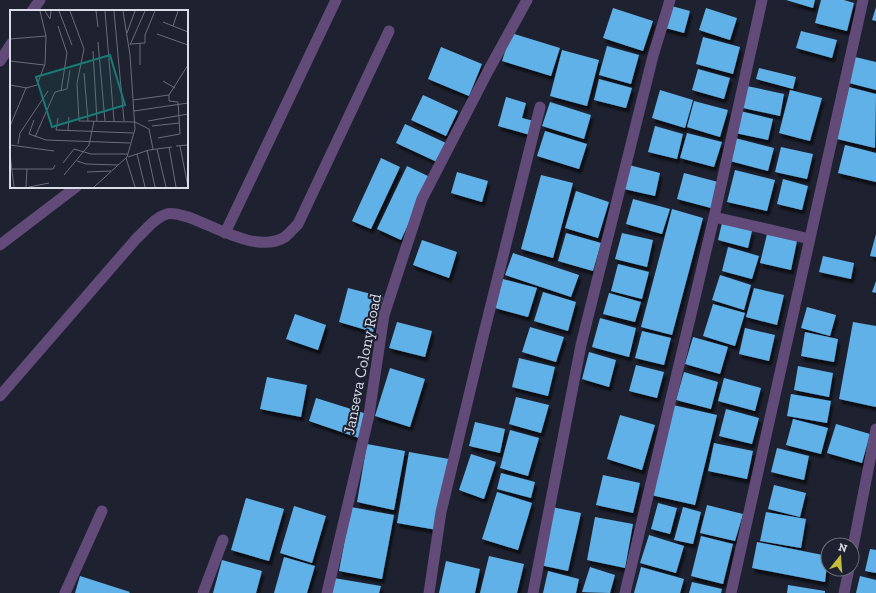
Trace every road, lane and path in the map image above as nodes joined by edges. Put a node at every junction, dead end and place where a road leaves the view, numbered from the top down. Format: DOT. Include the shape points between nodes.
graph roads {
  1 [pos="40,0"];
  2 [pos="336,0"];
  3 [pos="527,0"];
  4 [pos="670,0"];
  5 [pos="762,0"];
  6 [pos="862,0"];
  7 [pos="33,10"];
  8 [pos="389,31"];
  9 [pos="10,46"];
  10 [pos="0,61"];
  11 [pos="540,107"];
  12 [pos="75,188"];
  13 [pos="714,217"];
  14 [pos="225,233"];
  15 [pos="810,239"];
  16 [pos="0,245"];
  17 [pos="0,396"];
  18 [pos="876,429"];
  19 [pos="102,512"];
  20 [pos="855,537"];
  21 [pos="223,540"];
  22 [pos="847,577"];
  23 [pos="65,593"];
  24 [pos="203,593"];
  25 [pos="327,593"];
  26 [pos="429,593"];
  27 [pos="533,593"];
  28 [pos="625,593"];
  29 [pos="731,593"];
  30 [pos="844,593"];
  1 -- 7 [label="street"];
  2 -- 14 [label="street"];
  3 -- 25 [label="street, Janseva Colony Road" via="422,199 384,315 369,415"];
  4 -- 27 [label="street" via="653,56 581,345"];
  5 -- 13 [label="street"];
  6 -- 15 [label="street"];
  8 -- 14 [label="street" via="298,224 285,237 269,243"];
  9 -- 10 [label="street"];
  11 -- 26 [label="street" via="443,504"];
  12 -- 16 [label="street"];
  13 -- 15 [label="street"];
  13 -- 28 [label="street"];
  14 -- 17 [label="street" via="181,215 168,214 151,224"];
  15 -- 29 [label="street"];
  18 -- 20 [label="street"];
  19 -- 23 [label="street"];
  21 -- 24 [label="street"];
  22 -- 30 [label="street"];
}
